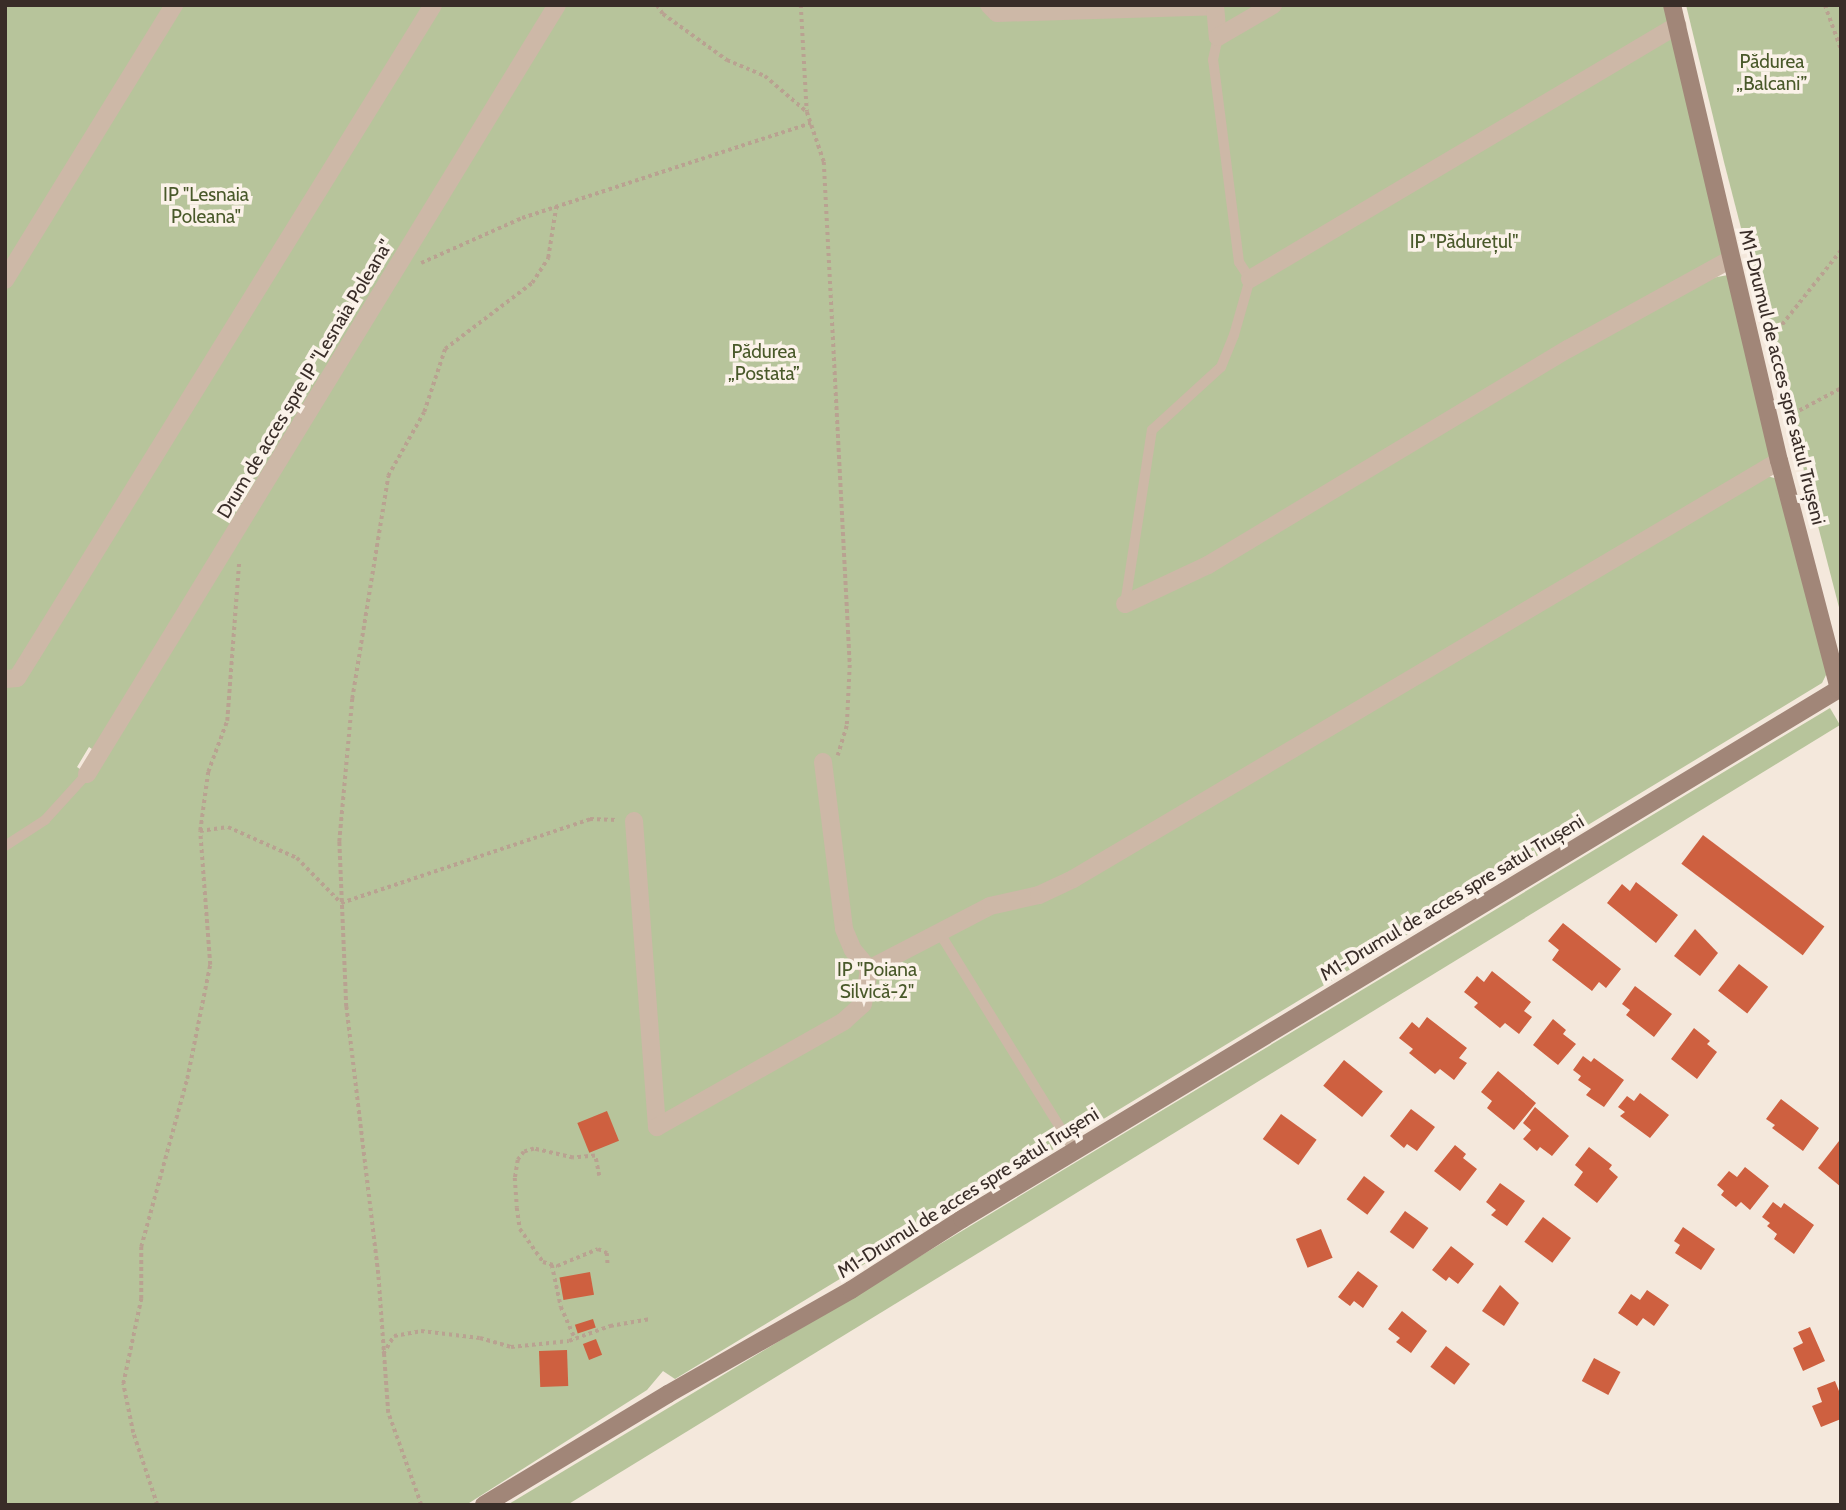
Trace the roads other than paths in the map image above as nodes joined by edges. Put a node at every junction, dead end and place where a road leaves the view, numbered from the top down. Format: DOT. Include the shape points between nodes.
graph roads {
  1 [pos="174,5"];
  2 [pos="433,5"];
  3 [pos="557,5"];
  4 [pos="989,5"];
  5 [pos="1273,5"];
  6 [pos="1672,5"];
  7 [pos="1215,6"];
  8 [pos="1677,25"];
  9 [pos="1218,37"];
  10 [pos="1731,259"];
  11 [pos="5,279"];
  12 [pos="1250,279"];
  13 [pos="1779,461"];
  14 [pos="1125,604"];
  15 [pos="6,679"];
  16 [pos="1840,690"];
  17 [pos="823,762"];
  18 [pos="87,774"];
  19 [pos="634,821"];
  20 [pos="5,846"];
  21 [pos="939,932"];
  22 [pos="869,969"];
  23 [pos="1075,1151"];
  24 [pos="484,1505"];
  1 -- 11 [label="street"];
  2 -- 15 [label="street" via="17,678"];
  3 -- 18 [label="street, Drum de acces spre IP \"Lesnaia Poleana\""];
  4 -- 7 [label="street" via="997,13"];
  5 -- 9 [label="street"];
  6 -- 8 [label="street, M1-Drumul de acces spre satul Trușeni"];
  7 -- 9 [label="street"];
  8 -- 10 [label="street, M1-Drumul de acces spre satul Trușeni"];
  8 -- 12 [label="street"];
  9 -- 12 [label="lane" via="1213,60 1239,262"];
  10 -- 13 [label="street, M1-Drumul de acces spre satul Trușeni"];
  10 -- 14 [label="street" via="1568,349 1208,565"];
  12 -- 14 [label="lane" via="1221,367 1152,430"];
  13 -- 16 [label="street, M1-Drumul de acces spre satul Trușeni"];
  13 -- 21 [label="street" via="1073,879 1039,895 990,906"];
  16 -- 23 [label="street, M1-Drumul de acces spre satul Trușeni"];
  17 -- 22 [label="street" via="844,929"];
  18 -- 20 [label="lane" via="45,820"];
  19 -- 22 [label="street" via="657,1127 844,1021 863,1004"];
  21 -- 22 [label="street"];
  21 -- 23 [label="lane"];
  23 -- 24 [label="street, M1-Drumul de acces spre satul Trușeni" via="851,1290"];
}
